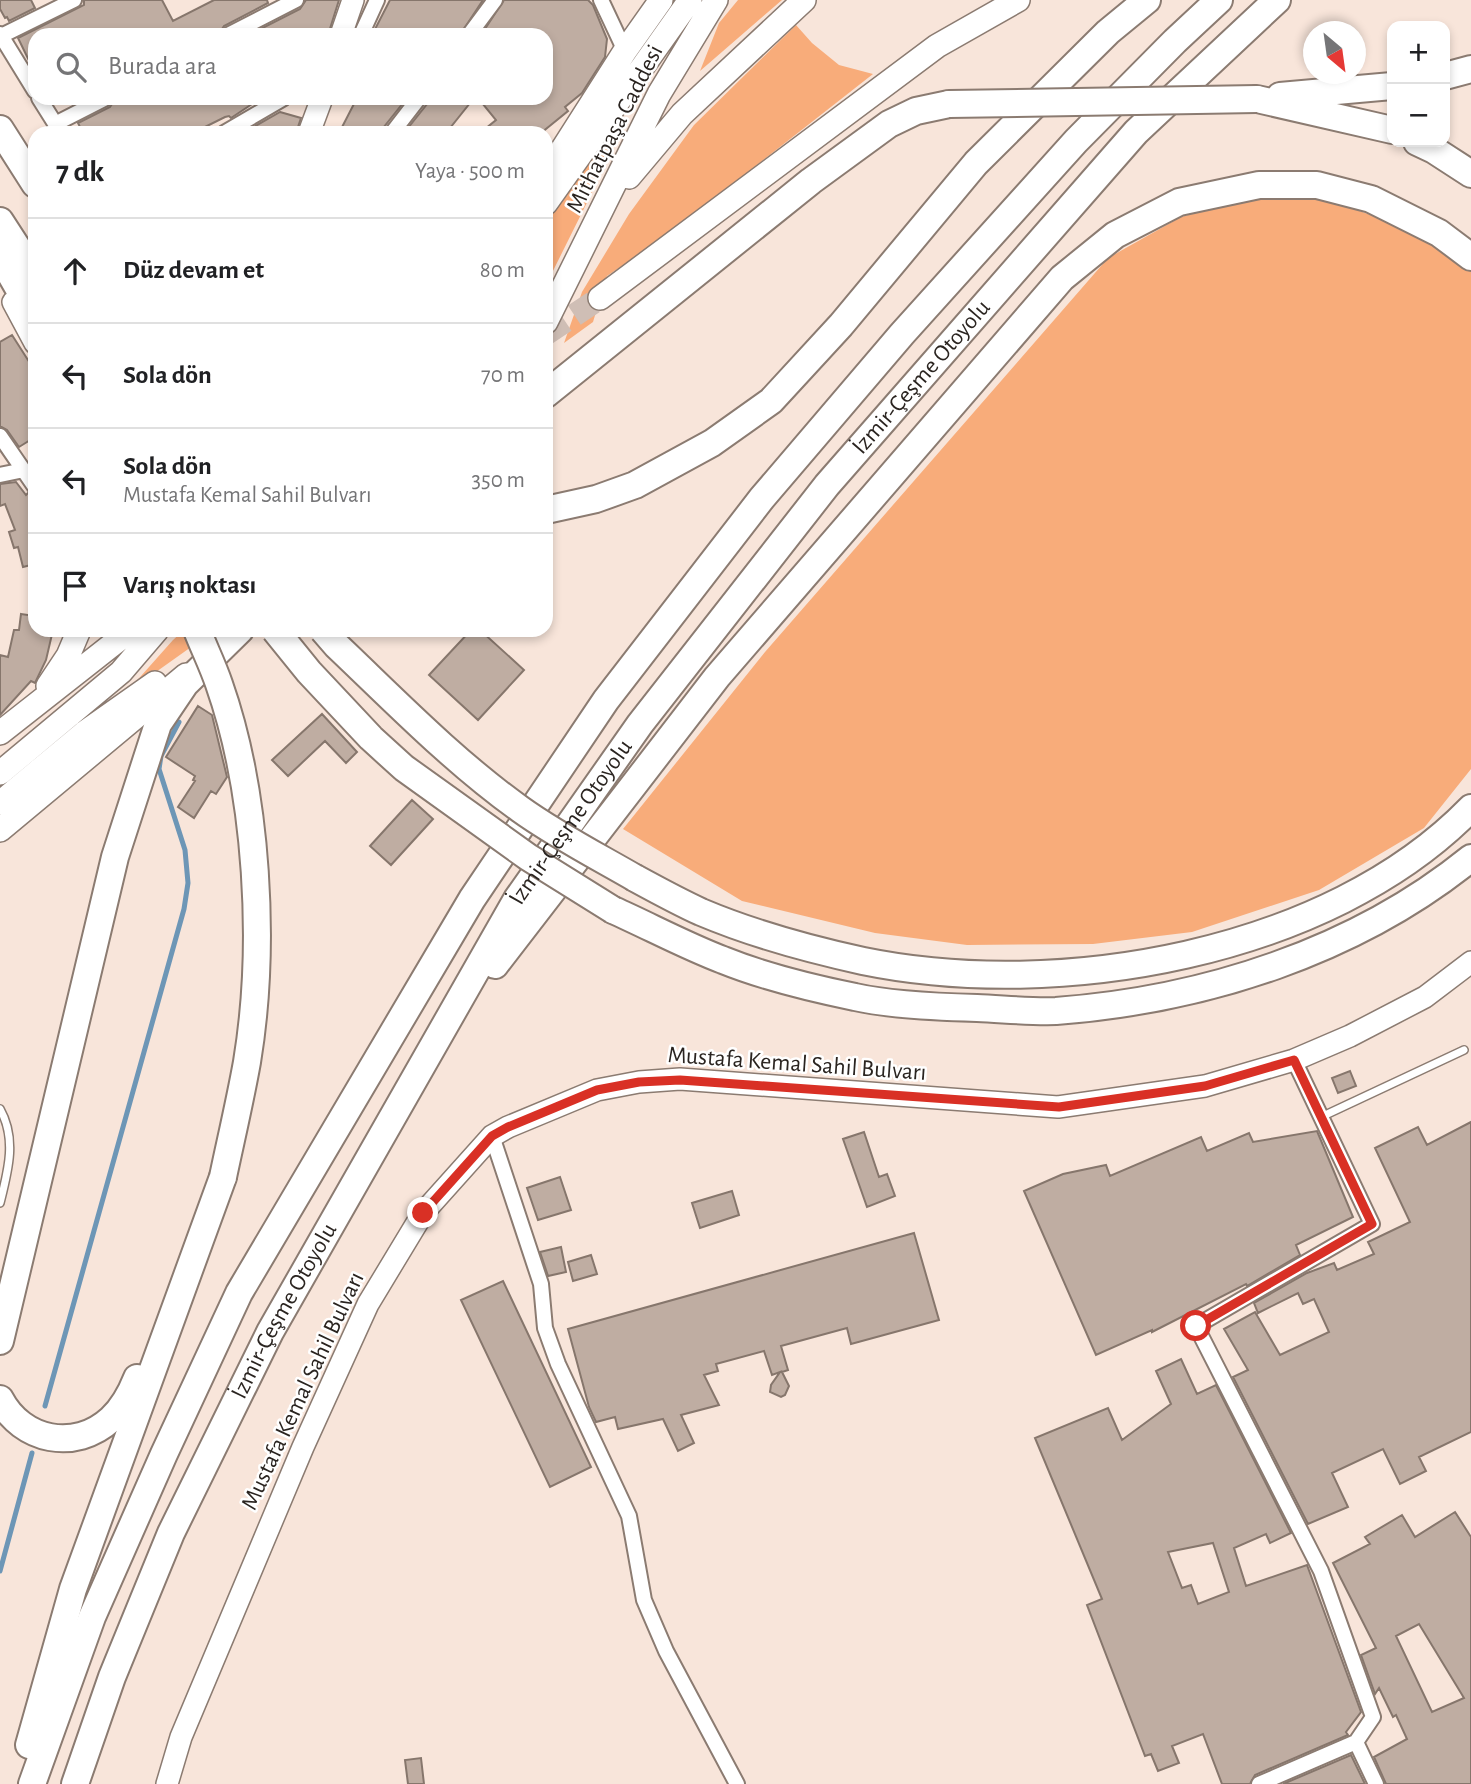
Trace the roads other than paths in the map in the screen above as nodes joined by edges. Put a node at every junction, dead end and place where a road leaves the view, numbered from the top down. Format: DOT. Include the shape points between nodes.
graph roads {
  1 [pos="74,0"];
  2 [pos="296,0"];
  3 [pos="353,0"];
  4 [pos="377,0"];
  5 [pos="495,0"];
  6 [pos="601,0"];
  7 [pos="662,0"];
  8 [pos="690,0"];
  9 [pos="716,0"];
  10 [pos="804,0"];
  11 [pos="1018,0"];
  12 [pos="1147,0"];
  13 [pos="1219,0"];
  14 [pos="1277,0"];
  15 [pos="242,28"];
  16 [pos="343,28"];
  17 [pos="364,28"];
  18 [pos="474,28"];
  19 [pos="1,35"];
  20 [pos="625,51"];
  21 [pos="1471,69"];
  22 [pos="1450,75"];
  23 [pos="28,79"];
  24 [pos="1387,86"];
  25 [pos="1257,99"];
  26 [pos="43,105"];
  27 [pos="95,105"];
  28 [pos="272,105"];
  29 [pos="319,105"];
  30 [pos="414,105"];
  31 [pos="56,126"];
  32 [pos="63,126"];
  33 [pos="236,126"];
  34 [pos="312,126"];
  35 [pos="397,126"];
  36 [pos="579,126"];
  37 [pos="0,129"];
  38 [pos="1387,129"];
  39 [pos="553,146"];
  40 [pos="1425,147"];
  41 [pos="553,165"];
  42 [pos="28,173"];
  43 [pos="1471,174"];
  44 [pos="553,193"];
  45 [pos="607,203"];
  46 [pos="0,221"];
  47 [pos="0,256"];
  48 [pos="1471,257"];
  49 [pos="28,264"];
  50 [pos="0,279"];
  51 [pos="600,298"];
  52 [pos="28,305"];
  53 [pos="553,308"];
  54 [pos="28,329"];
  55 [pos="553,388"];
  56 [pos="0,436"];
  57 [pos="24,470"];
  58 [pos="0,475"];
  59 [pos="28,476"];
  60 [pos="553,508"];
  61 [pos="76,637"];
  62 [pos="122,637"];
  63 [pos="152,637"];
  64 [pos="162,637"];
  65 [pos="200,637"];
  66 [pos="228,637"];
  67 [pos="231,637"];
  68 [pos="232,637"];
  69 [pos="281,637"];
  70 [pos="329,637"];
  71 [pos="121,672"];
  72 [pos="38,701"];
  73 [pos="0,733"];
  74 [pos="0,773"];
  75 [pos="0,803"];
  76 [pos="1471,808"];
  77 [pos="0,830"];
  78 [pos="1471,858"];
  79 [pos="1471,962"];
  80 [pos="435,1044"];
  81 [pos="1464,1050"];
  82 [pos="1294,1060"];
  83 [pos="0,1109"];
  84 [pos="1321,1116"];
  85 [pos="492,1136"];
  86 [pos="223,1177"];
  87 [pos="0,1203"];
  88 [pos="0,1341"];
  89 [pos="0,1399"];
  90 [pos="1356,1742"];
  91 [pos="20,1784"];
  92 [pos="32,1784"];
  93 [pos="75,1784"];
  94 [pos="167,1784"];
  95 [pos="737,1784"];
  96 [pos="1259,1784"];
  97 [pos="1376,1784"];
  1 -- 19 [label="street"];
  2 -- 15 [label="street"];
  3 -- 16 [label="main road"];
  4 -- 17 [label="street"];
  5 -- 18 [label="street"];
  6 -- 20 [label="street"];
  7 -- 20 [label="main road"];
  8 -- 44 [label="main road, Mithatpaşa Caddesi"];
  9 -- 45 [label="main road, Mithatpaşa Caddesi" via="659,94"];
  10 -- 45 [label="main road" via="682,114"];
  11 -- 51 [label="main road" via="937,46"];
  12 -- 60 [label="highway" via="1108,32 976,163 841,326 771,401 712,443 635,485"];
  13 -- 92 [label="highway, İzmir-Çeşme Otoyolu" via="1076,141 762,498 606,700 472,899 239,1293 92,1617"];
  14 -- 80 [label="highway, İzmir-Çeşme Otoyolu" via="1136,132 827,485 633,734 517,899"];
  19 -- 23 [label="street"];
  20 -- 36 [label="main road"];
  21 -- 22 [label="highway"];
  24 -- 25 [label="highway"];
  25 -- 38 [label="highway"];
  25 -- 55 [label="highway, bridge" via="949,104 916,111 889,124 811,181"];
  26 -- 31 [label="street"];
  27 -- 32 [label="street"];
  28 -- 33 [label="street"];
  29 -- 34 [label="main road"];
  30 -- 35 [label="street"];
  36 -- 39 [label="main road"];
  36 -- 41 [label="main road"];
  37 -- 42 [label="highway"];
  40 -- 43 [label="highway"];
  45 -- 53 [label="main road, Mithatpaşa Caddesi"];
  46 -- 49 [label="highway"];
  47 -- 52 [label="highway"];
  48 -- 80 [label="highway" via="1438,233 1371,199 1317,185 1259,185 1179,202 1115,235 1062,278 717,677"];
  50 -- 54 [label="main road"];
  56 -- 57 [label="street"];
  57 -- 58 [label="street"];
  57 -- 59 [label="street"];
  61 -- 72 [label="main road"];
  62 -- 72 [label="main road"];
  63 -- 71 [label="main road"];
  64 -- 71 [label="main road"];
  65 -- 86 [label="highway, bridge" via="234,738 249,815 255,888 256,967 247,1060"];
  66 -- 75 [label="main road" via="84,733"];
  67 -- 77 [label="main road"];
  68 -- 88 [label="highway" via="185,684 158,724 115,857"];
  69 -- 78 [label="highway, bridge" via="317,681 404,768 566,883 723,961 859,998 1053,1011 1137,1002 1219,983 1342,939 1435,887"];
  70 -- 76 [label="highway, bridge" via="428,732 521,810 700,911 761,934 865,961 958,973 1045,974 1195,953 1333,906 1379,881 1450,830"];
  71 -- 74 [label="main road"];
  72 -- 73 [label="main road"];
  79 -- 82 [label="main road, Mustafa Kemal Sahil Bulvarı" via="1425,997"];
  80 -- 93 [label="highway, İzmir-Çeşme Otoyolu" via="270,1332 171,1533 112,1677"];
  81 -- 84 [label="lane"];
  82 -- 84 [label="street"];
  82 -- 85 [label="main road, Mustafa Kemal Sahil Bulvarı" via="1205,1086 1059,1107 680,1080 639,1082 597,1090"];
  83 -- 87 [label="lane" via="10,1135"];
  84 -- 90 [label="street" via="1372,1224 1196,1326 1321,1571 1373,1717"];
  85 -- 94 [label="main road, Mustafa Kemal Sahil Bulvarı" via="423,1213 368,1304 181,1737"];
  85 -- 95 [label="street" via="541,1284 545,1328 629,1516 644,1600"];
  86 -- 89 [label="highway" via="129,1396 112,1419 86,1435 54,1438 17,1422"];
  86 -- 91 [label="highway" via="73,1589"];
  90 -- 96 [label="street"];
  90 -- 97 [label="street"];
}
